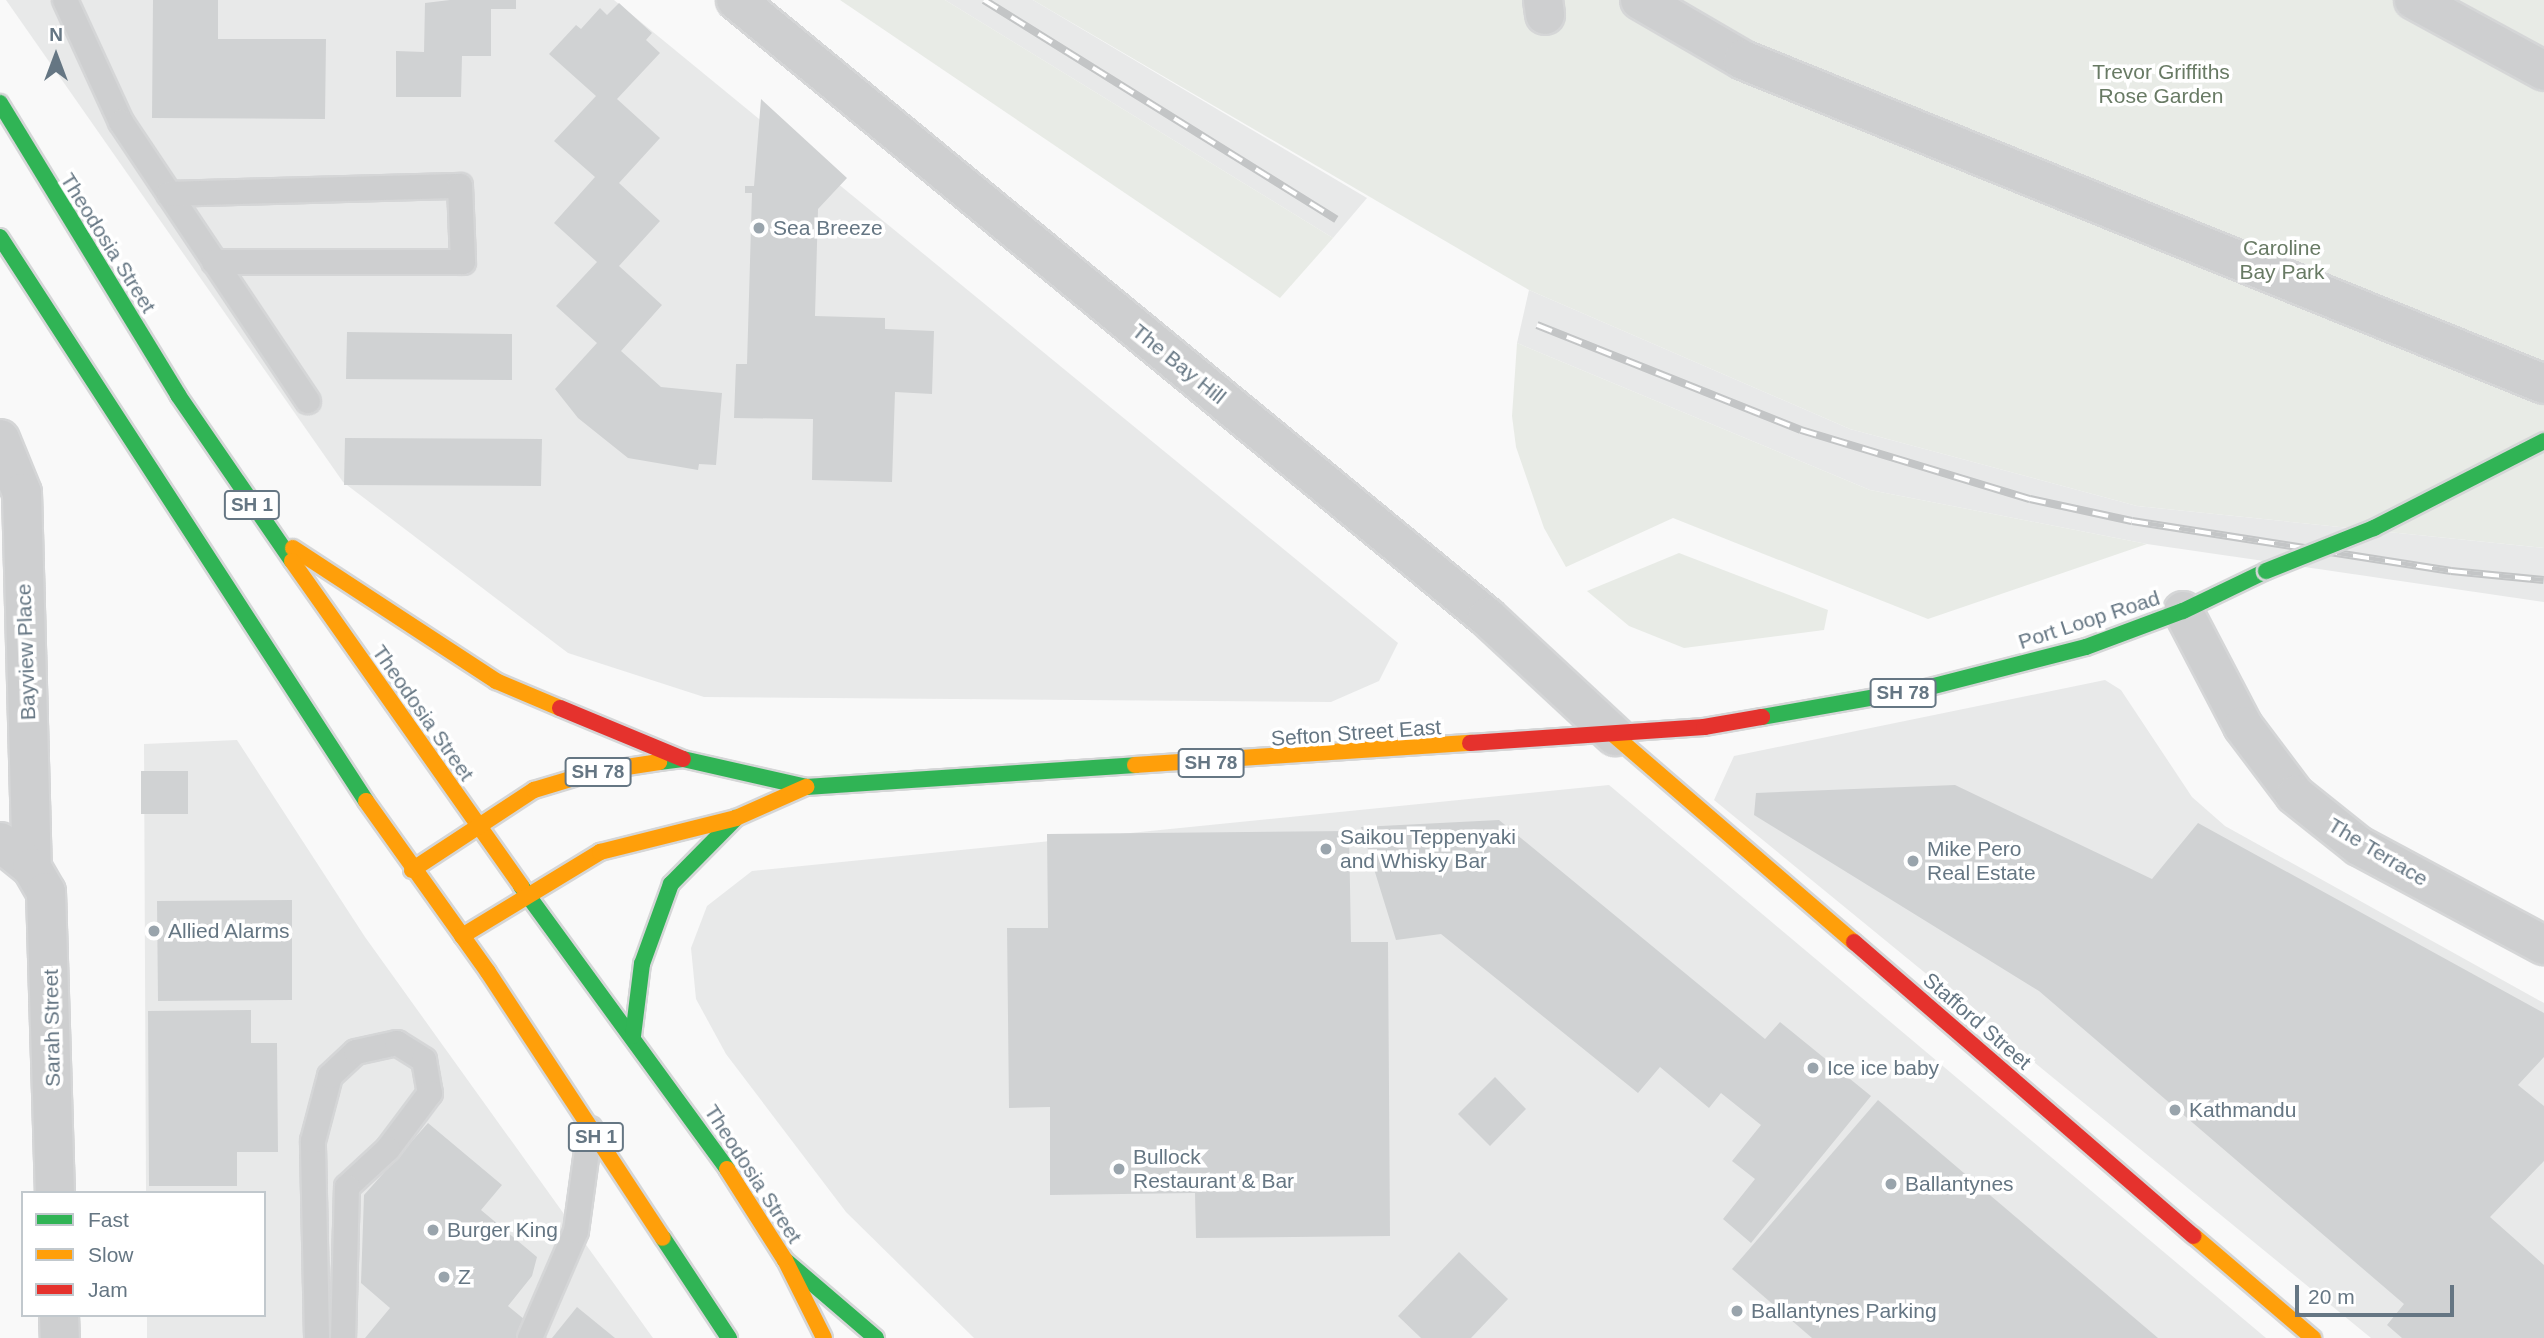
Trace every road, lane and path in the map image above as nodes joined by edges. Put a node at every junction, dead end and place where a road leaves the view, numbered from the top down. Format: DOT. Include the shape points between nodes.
graph roads {
  1 [pos="65,0"];
  2 [pos="736,0"];
  3 [pos="1640,0"];
  4 [pos="2414,0"];
  5 [pos="2544,71"];
  6 [pos="0,103"];
  7 [pos="169,194"];
  8 [pos="0,237"];
  9 [pos="214,262"];
  10 [pos="2544,384"];
  11 [pos="308,401"];
  12 [pos="0,439"];
  13 [pos="2544,441"];
  14 [pos="271,533"];
  15 [pos="2183,611"];
  16 [pos="1615,736"];
  17 [pos="683,759"];
  18 [pos="806,787"];
  19 [pos="736,818"];
  20 [pos="476,825"];
  21 [pos="0,842"];
  22 [pos="32,868"];
  23 [pos="412,870"];
  24 [pos="529,892"];
  25 [pos="462,936"];
  26 [pos="2544,945"];
  27 [pos="633,1036"];
  28 [pos="590,1129"];
  29 [pos="55,1191"];
  30 [pos="785,1260"];
  31 [pos="59,1317"];
  32 [pos="60,1338"];
  33 [pos="317,1338"];
  34 [pos="343,1338"];
  35 [pos="530,1338"];
  36 [pos="729,1338"];
  37 [pos="824,1338"];
  38 [pos="876,1338"];
  39 [pos="2313,1338"];
  1 -- 7 [label="lane" via="121,122"];
  2 -- 16 [label="street, The Bay Hill" via="1487,617"];
  3 -- 10 [label="street" via="1743,60"];
  4 -- 5 [label="street"];
  6 -- 14 [label="main road, Theodosia Street / SH 1" via="178,395"];
  7 -- 9 [label="lane"];
  7 -- 9 [label="lane" via="460,186 463,262"];
  8 -- 23 [label="main road, SH 1"];
  9 -- 11 [label="lane"];
  12 -- 22 [label="street, Bayview Place" via="22,493"];
  13 -- 15 [label="main road, Port Loop Road / SH 78, bridge" via="2374,528 2266,571"];
  14 -- 17 [label="main road" via="496,681"];
  14 -- 20 [label="main road, Theodosia Street / SH 1"];
  15 -- 16 [label="main road, Port Loop Road / SH 78" via="2086,647 1926,688 1767,719"];
  15 -- 26 [label="street, The Terrace" via="2244,726 2295,795 2359,846"];
  16 -- 18 [label="main road, Sefton Street East / SH 78"];
  16 -- 39 [label="main road, Stafford Street"];
  17 -- 18 [label="main road, Sefton Street East / SH 78"];
  17 -- 20 [label="main road, Sefton Street East / SH 78" via="594,772 534,790"];
  18 -- 19 [label="main road, Sefton Street East / SH 78"];
  19 -- 24 [label="main road, Sefton Street East / SH 78" via="600,852"];
  19 -- 27 [label="main road" via="671,884 642,964"];
  20 -- 23 [label="main road, Sefton Street East / SH 78"];
  20 -- 24 [label="main road, Theodosia Street / SH 1"];
  21 -- 22 [label="street"];
  22 -- 29 [label="street, Sarah Street" via="46,892 51,930"];
  23 -- 25 [label="main road, SH 1"];
  24 -- 25 [label="main road, Sefton Street East / SH 78"];
  24 -- 27 [label="main road, Theodosia Street / SH 1"];
  25 -- 28 [label="main road, SH 1"];
  27 -- 30 [label="main road, Theodosia Street / SH 1"];
  28 -- 35 [label="lane" via="576,1231"];
  28 -- 36 [label="main road, SH 1" via="698,1282"];
  30 -- 37 [label="main road, Theodosia Street / SH 1"];
  30 -- 38 [label="main road"];
  31 -- 32 [label="street"];
  33 -- 34 [label="lane" via="313,1141 330,1076 356,1052 397,1043 424,1060 430,1093 388,1149 346,1187"];
}
